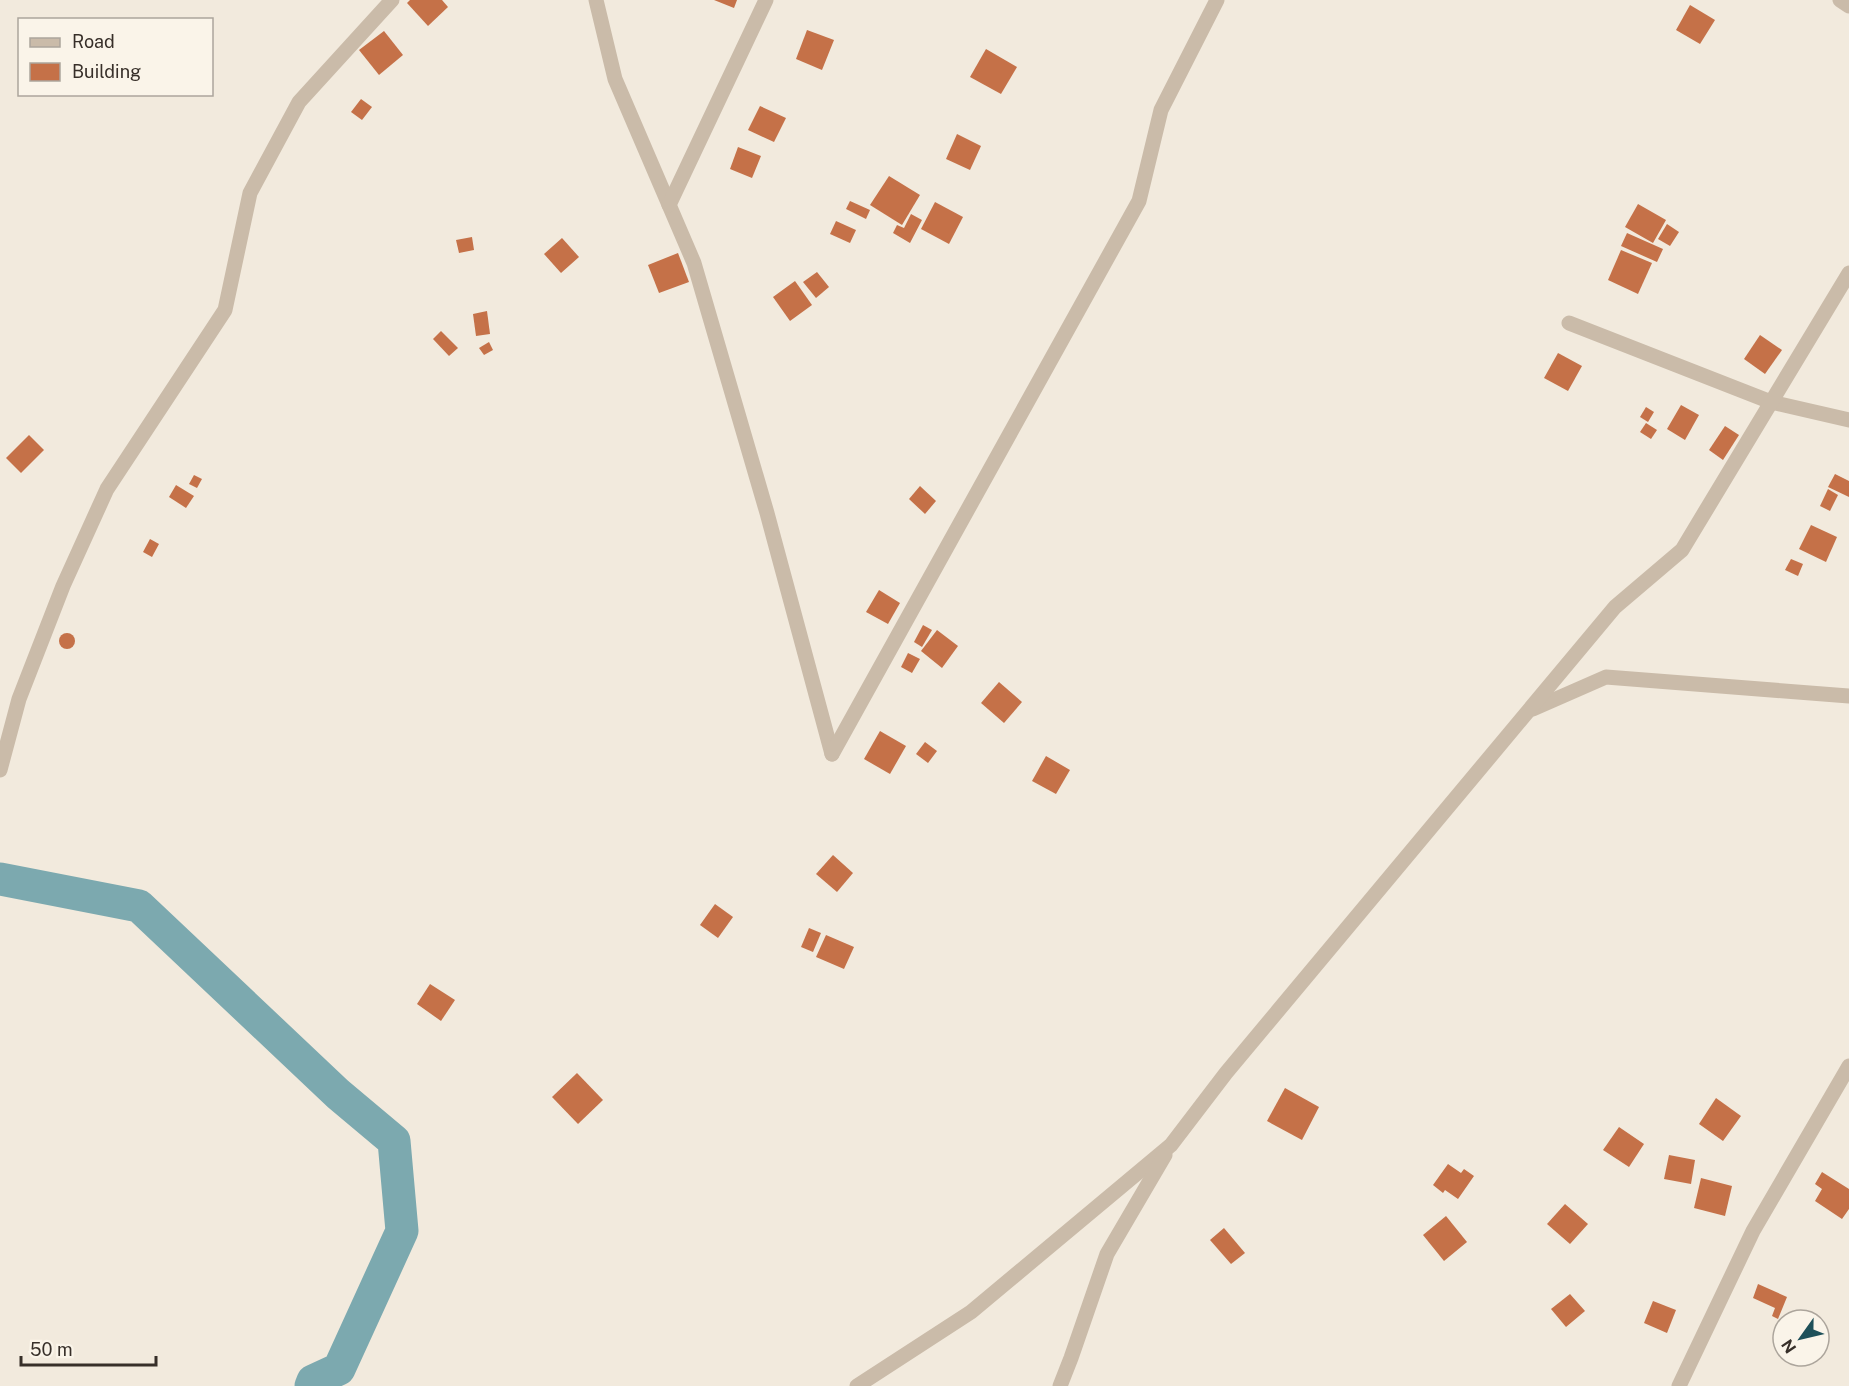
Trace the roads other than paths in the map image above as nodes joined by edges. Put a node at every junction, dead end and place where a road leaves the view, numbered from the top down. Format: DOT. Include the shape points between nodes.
graph roads {
  1 [pos="392,0"];
  2 [pos="597,0"];
  3 [pos="766,0"];
  4 [pos="1216,0"];
  5 [pos="1840,0"];
  6 [pos="1849,6"];
  7 [pos="669,205"];
  8 [pos="1849,273"];
  9 [pos="1569,323"];
  10 [pos="1771,402"];
  11 [pos="1849,420"];
  12 [pos="1849,696"];
  13 [pos="1529,711"];
  14 [pos="0,770"];
  15 [pos="1849,1066"];
  16 [pos="1171,1145"];
  17 [pos="857,1386"];
  18 [pos="1060,1386"];
  19 [pos="1678,1386"];
  1 -- 14 [label="street" via="299,102 250,193 225,310 107,489 63,586 19,699"];
  2 -- 7 [label="street" via="615,79"];
  3 -- 7 [label="street"];
  4 -- 7 [label="street" via="1161,110 1139,201 832,754 694,263"];
  5 -- 6 [label="street"];
  8 -- 10 [label="street"];
  9 -- 10 [label="street"];
  10 -- 11 [label="street"];
  10 -- 13 [label="street" via="1682,550 1616,607"];
  12 -- 13 [label="street" via="1606,677"];
  13 -- 16 [label="street" via="1226,1073"];
  15 -- 19 [label="street" via="1753,1231"];
  16 -- 17 [label="street" via="971,1312"];
  16 -- 18 [label="street" via="1107,1254"];
}
